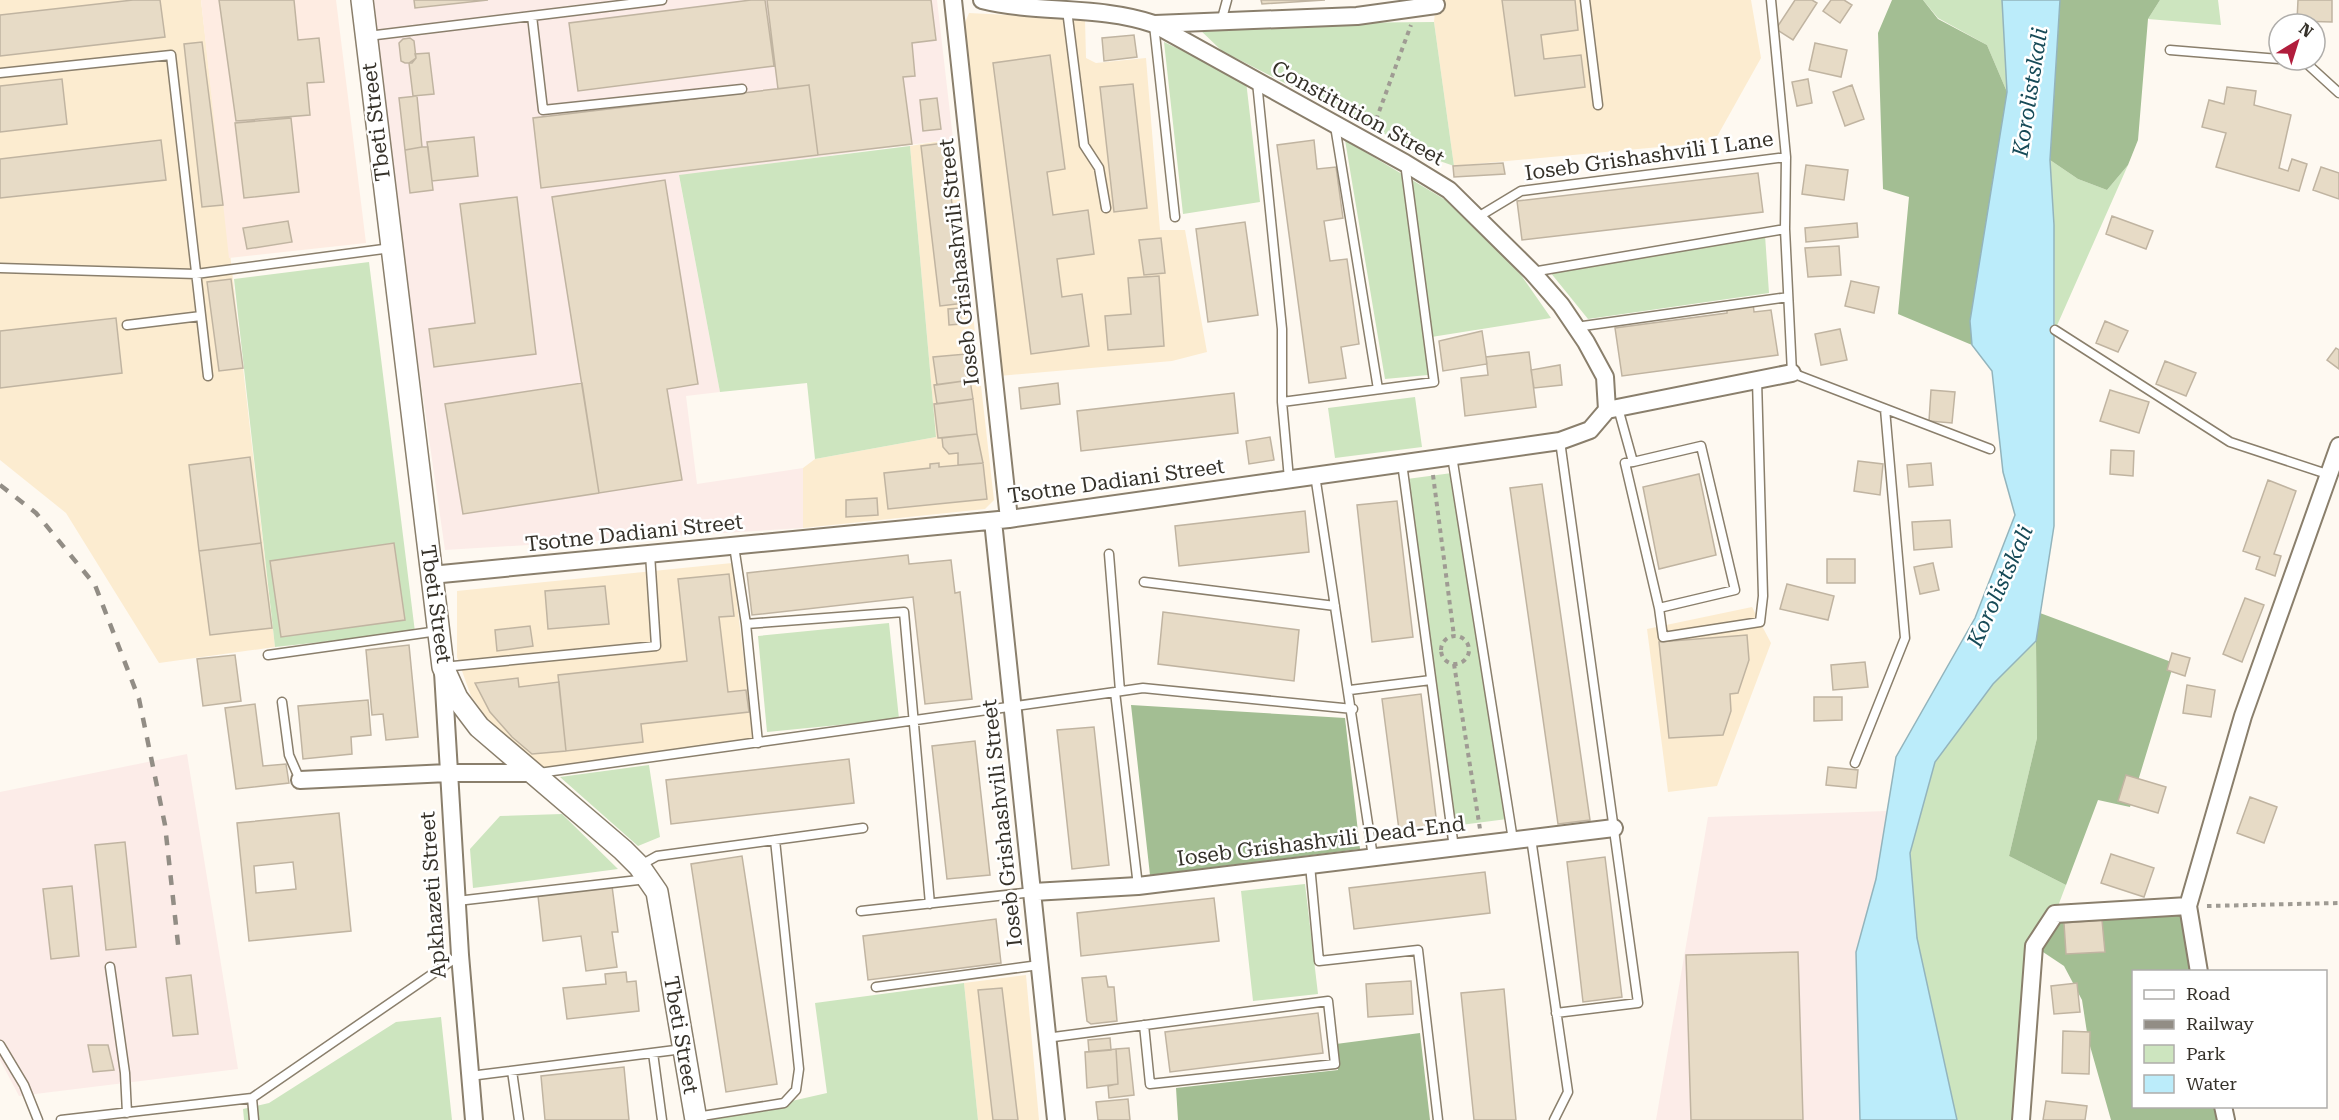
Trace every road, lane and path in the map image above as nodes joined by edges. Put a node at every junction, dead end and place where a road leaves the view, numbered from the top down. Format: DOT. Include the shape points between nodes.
graph roads {
  1 [pos="362,0"];
  2 [pos="662,0"];
  3 [pos="953,0"];
  4 [pos="982,0"];
  5 [pos="1227,0"];
  6 [pos="1585,0"];
  7 [pos="1771,0"];
  8 [pos="1436,4"];
  9 [pos="1418,8"];
  10 [pos="1067,9"];
  11 [pos="532,16"];
  12 [pos="1221,22"];
  13 [pos="1154,24"];
  14 [pos="366,36"];
  15 [pos="2170,50"];
  16 [pos="2267,58"];
  17 [pos="2316,72"];
  18 [pos="0,73"];
  19 [pos="1257,82"];
  20 [pos="742,88"];
  21 [pos="2339,93"];
  22 [pos="1598,105"];
  23 [pos="1335,125"];
  24 [pos="1368,143"];
  25 [pos="1786,157"];
  26 [pos="1405,163"];
  27 [pos="1106,208"];
  28 [pos="1175,217"];
  29 [pos="1478,217"];
  30 [pos="1785,229"];
  31 [pos="392,248"];
  32 [pos="0,268"];
  33 [pos="1532,272"];
  34 [pos="196,274"];
  35 [pos="1788,297"];
  36 [pos="201,316"];
  37 [pos="127,325"];
  38 [pos="1576,327"];
  39 [pos="2055,330"];
  40 [pos="1792,373"];
  41 [pos="208,376"];
  42 [pos="1757,380"];
  43 [pos="1378,389"];
  44 [pos="1282,402"];
  45 [pos="1613,409"];
  46 [pos="1885,409"];
  47 [pos="1560,441"];
  48 [pos="2339,446"];
  49 [pos="1990,449"];
  50 [pos="1452,456"];
  51 [pos="1431,459"];
  52 [pos="1633,462"];
  53 [pos="1402,463"];
  54 [pos="2327,474"];
  55 [pos="1315,475"];
  56 [pos="1289,479"];
  57 [pos="1001,520"];
  58 [pos="734,546"];
  59 [pos="650,554"];
  60 [pos="1110,554"];
  61 [pos="431,575"];
  62 [pos="1144,582"];
  63 [pos="1335,606"];
  64 [pos="1659,608"];
  65 [pos="746,624"];
  66 [pos="438,631"];
  67 [pos="1454,636"];
  68 [pos="268,655"];
  69 [pos="1454,664"];
  70 [pos="443,667"];
  71 [pos="1431,680"];
  72 [pos="1350,690"];
  73 [pos="1118,691"];
  74 [pos="282,702"];
  75 [pos="1013,708"];
  76 [pos="1353,709"];
  77 [pos="912,722"];
  78 [pos="758,743"];
  79 [pos="1855,763"];
  80 [pos="448,773"];
  81 [pos="536,773"];
  82 [pos="300,780"];
  83 [pos="863,828"];
  84 [pos="1614,828"];
  85 [pos="1531,838"];
  86 [pos="775,840"];
  87 [pos="1514,840"];
  88 [pos="1482,844"];
  89 [pos="1454,848"];
  90 [pos="1373,857"];
  91 [pos="1311,865"];
  92 [pos="643,872"];
  93 [pos="1138,886"];
  94 [pos="1033,892"];
  95 [pos="457,901"];
  96 [pos="2339,903"];
  97 [pos="930,904"];
  98 [pos="2188,906"];
  99 [pos="861,911"];
  100 [pos="459,955"];
  101 [pos="1039,965"];
  102 [pos="110,968"];
  103 [pos="2199,970"];
  104 [pos="876,987"];
  105 [pos="1556,1013"];
  106 [pos="1144,1025"];
  107 [pos="1046,1038"];
  108 [pos="0,1045"];
  109 [pos="684,1049"];
  110 [pos="653,1053"];
  111 [pos="512,1071"];
  112 [pos="470,1076"];
  113 [pos="252,1098"];
  114 [pos="127,1113"];
  115 [pos="696,1119"];
  116 [pos="38,1120"];
  117 [pos="61,1120"];
  118 [pos="254,1120"];
  119 [pos="474,1120"];
  120 [pos="519,1120"];
  121 [pos="662,1120"];
  122 [pos="1056,1120"];
  123 [pos="1438,1120"];
  124 [pos="1554,1120"];
  125 [pos="2021,1120"];
  1 -- 14 [label="street, Tbeti Street"];
  2 -- 11 [label="lane"];
  3 -- 57 [label="street, Ioseb Grishashvili Street"];
  4 -- 10 [label="street, Constitution Street" via="1027,9"];
  5 -- 12 [label="lane"];
  6 -- 22 [label="lane"];
  7 -- 25 [label="lane, Ioseb Grishashvili I Lane"];
  8 -- 9 [label="street"];
  9 -- 12 [label="street" via="1357,16"];
  9 -- 24 [label="path"];
  10 -- 13 [label="street, Constitution Street" via="1130,16"];
  10 -- 27 [label="lane" via="1084,145 1099,168"];
  11 -- 14 [label="lane"];
  11 -- 20 [label="lane" via="543,110"];
  12 -- 13 [label="street"];
  13 -- 19 [label="street, Constitution Street"];
  13 -- 28 [label="lane"];
  14 -- 31 [label="street, Tbeti Street"];
  15 -- 16 [label="lane"];
  17 -- 21 [label="lane"];
  18 -- 34 [label="lane" via="171,55"];
  19 -- 23 [label="street, Constitution Street"];
  19 -- 44 [label="lane" via="1282,329"];
  23 -- 24 [label="street, Constitution Street"];
  23 -- 43 [label="lane"];
  24 -- 26 [label="street, Constitution Street"];
  25 -- 29 [label="lane, Ioseb Grishashvili I Lane" via="1521,191"];
  25 -- 30 [label="lane"];
  26 -- 29 [label="street, Constitution Street" via="1449,190"];
  26 -- 43 [label="lane" via="1434,382"];
  29 -- 33 [label="street, Constitution Street"];
  30 -- 33 [label="lane"];
  30 -- 35 [label="lane"];
  31 -- 34 [label="lane"];
  31 -- 61 [label="street, Tbeti Street"];
  32 -- 34 [label="lane"];
  33 -- 38 [label="street, Constitution Street"];
  34 -- 36 [label="lane"];
  35 -- 38 [label="lane"];
  35 -- 40 [label="lane"];
  36 -- 37 [label="lane"];
  36 -- 41 [label="lane"];
  38 -- 45 [label="street, Constitution Street" via="1605,377"];
  39 -- 54 [label="lane" via="2230,442"];
  40 -- 42 [label="street"];
  40 -- 46 [label="lane"];
  42 -- 45 [label="street"];
  42 -- 64 [label="lane" via="1763,596 1760,622 1663,637"];
  43 -- 44 [label="lane"];
  44 -- 56 [label="lane"];
  45 -- 47 [label="street, Tsotne Dadiani Street" via="1590,430"];
  45 -- 52 [label="lane"];
  46 -- 49 [label="lane"];
  46 -- 79 [label="lane" via="1905,638"];
  47 -- 50 [label="street, Tsotne Dadiani Street"];
  47 -- 84 [label="lane"];
  48 -- 54 [label="street"];
  50 -- 51 [label="street, Tsotne Dadiani Street"];
  50 -- 87 [label="lane"];
  51 -- 53 [label="street, Tsotne Dadiani Street"];
  51 -- 67 [label="path"];
  52 -- 64 [label="lane" via="1625,464"];
  52 -- 64 [label="lane" via="1701,446 1736,590"];
  53 -- 55 [label="street, Tsotne Dadiani Street"];
  53 -- 71 [label="lane"];
  54 -- 98 [label="street" via="2243,716"];
  55 -- 56 [label="street, Tsotne Dadiani Street"];
  55 -- 63 [label="lane"];
  56 -- 57 [label="street, Tsotne Dadiani Street"];
  57 -- 58 [label="street, Tsotne Dadiani Street"];
  57 -- 75 [label="street, Ioseb Grishashvili Street"];
  58 -- 59 [label="street, Tsotne Dadiani Street"];
  58 -- 65 [label="lane"];
  59 -- 61 [label="street, Tsotne Dadiani Street"];
  59 -- 70 [label="lane" via="656,646"];
  60 -- 73 [label="lane"];
  61 -- 66 [label="street, Tbeti Street"];
  62 -- 63 [label="lane"];
  63 -- 72 [label="lane"];
  65 -- 77 [label="lane" via="904,612"];
  65 -- 78 [label="lane"];
  66 -- 68 [label="lane"];
  66 -- 70 [label="street, Tbeti Street"];
  67 -- 69 [label="path" via="1441,648 1445,660"];
  67 -- 69 [label="path" via="1463,639 1469,651 1465,660"];
  69 -- 88 [label="path"];
  70 -- 80 [label="street, Apkhazeti Street"];
  70 -- 81 [label="street, Tbeti Street" via="457,698 479,727"];
  71 -- 72 [label="lane"];
  71 -- 89 [label="lane"];
  72 -- 76 [label="lane"];
  73 -- 75 [label="lane"];
  73 -- 76 [label="lane" via="1143,688"];
  73 -- 93 [label="lane"];
  74 -- 82 [label="lane" via="289,754"];
  75 -- 77 [label="lane"];
  75 -- 94 [label="street, Ioseb Grishashvili Street"];
  76 -- 90 [label="lane"];
  77 -- 78 [label="lane"];
  77 -- 97 [label="lane"];
  78 -- 81 [label="lane"];
  80 -- 81 [label="street"];
  80 -- 82 [label="street"];
  80 -- 95 [label="street, Apkhazeti Street"];
  81 -- 92 [label="street, Tbeti Street"];
  83 -- 86 [label="lane"];
  84 -- 85 [label="street, Ioseb Grishashvili Dead-End"];
  84 -- 105 [label="lane" via="1638,1003"];
  85 -- 87 [label="street, Ioseb Grishashvili Dead-End"];
  85 -- 105 [label="lane"];
  86 -- 92 [label="lane" via="657,856"];
  86 -- 115 [label="lane" via="799,1070 796,1090 784,1103"];
  87 -- 88 [label="street, Ioseb Grishashvili Dead-End"];
  88 -- 89 [label="street, Ioseb Grishashvili Dead-End"];
  89 -- 90 [label="street, Ioseb Grishashvili Dead-End"];
  90 -- 91 [label="street, Ioseb Grishashvili Dead-End"];
  91 -- 93 [label="street, Ioseb Grishashvili Dead-End"];
  91 -- 123 [label="lane" via="1319,961 1418,950"];
  92 -- 95 [label="lane"];
  92 -- 109 [label="street, Tbeti Street" via="657,892"];
  93 -- 94 [label="street, Ioseb Grishashvili Dead-End"];
  94 -- 97 [label="lane"];
  94 -- 101 [label="street, Ioseb Grishashvili Street"];
  95 -- 100 [label="street, Apkhazeti Street"];
  96 -- 98 [label="path"];
  97 -- 99 [label="lane"];
  98 -- 103 [label="street"];
  98 -- 125 [label="street" via="2055,914 2034,946"];
  100 -- 112 [label="street, Apkhazeti Street"];
  100 -- 113 [label="lane"];
  101 -- 104 [label="lane"];
  101 -- 107 [label="street, Ioseb Grishashvili Street"];
  102 -- 114 [label="lane"];
  105 -- 124 [label="lane" via="1568,1092"];
  106 -- 106 [label="lane" via="1150,1084 1335,1064 1328,1001"];
  106 -- 107 [label="lane"];
  107 -- 122 [label="street, Ioseb Grishashvili Street"];
  108 -- 116 [label="lane" via="24,1085"];
  109 -- 110 [label="lane"];
  109 -- 115 [label="street, Tbeti Street"];
  110 -- 111 [label="lane"];
  110 -- 121 [label="lane"];
  111 -- 112 [label="lane"];
  111 -- 120 [label="lane"];
  112 -- 119 [label="street, Apkhazeti Street"];
  113 -- 114 [label="lane"];
  113 -- 118 [label="lane"];
  114 -- 117 [label="lane"];
}
